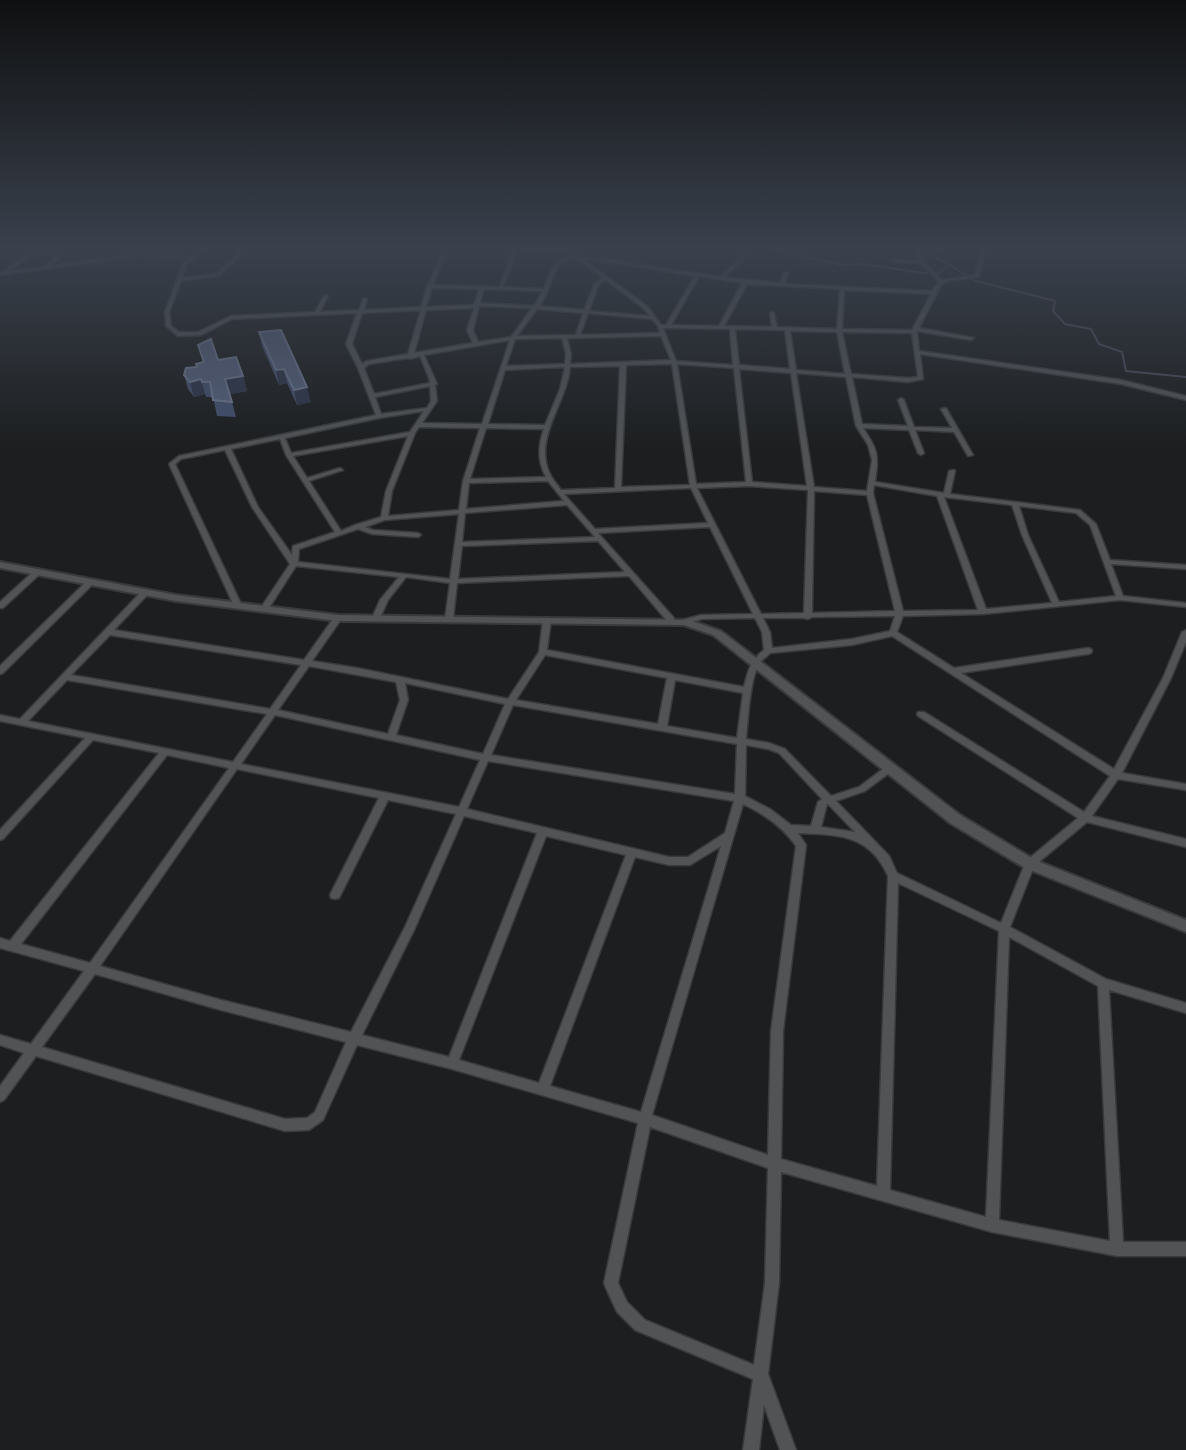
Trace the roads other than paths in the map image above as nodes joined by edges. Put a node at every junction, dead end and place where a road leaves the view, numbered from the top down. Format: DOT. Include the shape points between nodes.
graph roads {
  1 [pos="168,316"];
  2 [pos="271,316"];
  3 [pos="360,316"];
  4 [pos="423,316"];
  5 [pos="473,316"];
  6 [pos="529,316"];
  7 [pos="585,316"];
  8 [pos="628,316"];
  9 [pos="652,316"];
  10 [pos="671,316"];
  11 [pos="727,316"];
  12 [pos="773,316"];
  13 [pos="840,316"];
  14 [pos="923,316"];
  15 [pos="654,318"];
  16 [pos="664,326"];
  17 [pos="721,327"];
  18 [pos="732,327"];
  19 [pos="775,328"];
  20 [pos="787,328"];
  21 [pos="839,331"];
  22 [pos="915,331"];
  23 [pos="578,334"];
  24 [pos="664,334"];
  25 [pos="564,337"];
  26 [pos="513,338"];
  27 [pos="971,338"];
  28 [pos="476,345"];
  29 [pos="918,352"];
  30 [pos="422,356"];
  31 [pos="410,357"];
  32 [pos="674,362"];
  33 [pos="623,363"];
  34 [pos="571,364"];
  35 [pos="738,366"];
  36 [pos="361,368"];
  37 [pos="503,368"];
  38 [pos="792,370"];
  39 [pos="849,375"];
  40 [pos="433,384"];
  41 [pos="371,396"];
  42 [pos="1186,398"];
  43 [pos="901,400"];
  44 [pos="429,409"];
  45 [pos="944,409"];
  46 [pos="379,416"];
  47 [pos="418,425"];
  48 [pos="484,426"];
  49 [pos="859,426"];
  50 [pos="549,427"];
  51 [pos="911,428"];
  52 [pos="954,430"];
  53 [pos="412,433"];
  54 [pos="282,437"];
  55 [pos="227,448"];
  56 [pos="920,453"];
  57 [pos="289,455"];
  58 [pos="970,455"];
  59 [pos="340,470"];
  60 [pos="952,471"];
  61 [pos="551,479"];
  62 [pos="305,480"];
  63 [pos="466,481"];
  64 [pos="872,483"];
  65 [pos="749,484"];
  66 [pos="693,486"];
  67 [pos="618,489"];
  68 [pos="811,489"];
  69 [pos="559,492"];
  70 [pos="870,493"];
  71 [pos="944,495"];
  72 [pos="570,503"];
  73 [pos="1015,504"];
  74 [pos="463,513"];
  75 [pos="384,518"];
  76 [pos="713,524"];
  77 [pos="357,526"];
  78 [pos="593,531"];
  79 [pos="338,532"];
  80 [pos="418,534"];
  81 [pos="600,539"];
  82 [pos="461,544"];
  83 [pos="1108,562"];
  84 [pos="295,564"];
  85 [pos="0,565"];
  86 [pos="1186,567"];
  87 [pos="38,572"];
  88 [pos="630,574"];
  89 [pos="404,575"];
  90 [pos="452,581"];
  91 [pos="92,582"];
  92 [pos="146,592"];
  93 [pos="1120,598"];
  94 [pos="1056,603"];
  95 [pos="1186,605"];
  96 [pos="0,606"];
  97 [pos="238,606"];
  98 [pos="264,609"];
  99 [pos="983,612"];
  100 [pos="900,614"];
  101 [pos="808,617"];
  102 [pos="338,618"];
  103 [pos="376,618"];
  104 [pos="760,618"];
  105 [pos="449,619"];
  106 [pos="547,620"];
  107 [pos="671,620"];
  108 [pos="685,622"];
  109 [pos="108,632"];
  110 [pos="1186,632"];
  111 [pos="893,633"];
  112 [pos="768,651"];
  113 [pos="1088,651"];
  114 [pos="543,652"];
  115 [pos="755,662"];
  116 [pos="305,664"];
  117 [pos="0,671"];
  118 [pos="953,671"];
  119 [pos="672,676"];
  120 [pos="65,677"];
  121 [pos="400,681"];
  122 [pos="749,691"];
  123 [pos="510,702"];
  124 [pos="273,712"];
  125 [pos="921,714"];
  126 [pos="0,718"];
  127 [pos="21,723"];
  128 [pos="662,727"];
  129 [pos="391,737"];
  130 [pos="90,738"];
  131 [pos="743,741"];
  132 [pos="164,753"];
  133 [pos="486,758"];
  134 [pos="233,768"];
  135 [pos="890,768"];
  136 [pos="1116,775"];
  137 [pos="1186,787"];
  138 [pos="740,797"];
  139 [pos="830,798"];
  140 [pos="384,799"];
  141 [pos="463,813"];
  142 [pos="1085,818"];
  143 [pos="790,829"];
  144 [pos="815,830"];
  145 [pos="543,831"];
  146 [pos="0,836"];
  147 [pos="729,836"];
  148 [pos="869,841"];
  149 [pos="1186,843"];
  150 [pos="632,852"];
  151 [pos="1030,864"];
  152 [pos="893,877"];
  153 [pos="335,895"];
  154 [pos="1186,926"];
  155 [pos="1004,929"];
  156 [pos="0,943"];
  157 [pos="13,946"];
  158 [pos="93,967"];
  159 [pos="1102,982"];
  160 [pos="1186,1008"];
  161 [pos="354,1038"];
  162 [pos="0,1040"];
  163 [pos="34,1050"];
  164 [pos="452,1063"];
  165 [pos="543,1090"];
  166 [pos="0,1096"];
  167 [pos="645,1119"];
  168 [pos="775,1164"];
  169 [pos="883,1193"];
  170 [pos="992,1225"];
  171 [pos="1117,1249"];
  172 [pos="1186,1250"];
  173 [pos="761,1375"];
  174 [pos="751,1450"];
  175 [pos="788,1450"];
  1 -- 2 [label="street" via="169,326 178,334 199,334 231,318"];
  3 -- 36 [label="street" via="349,344"];
  4 -- 31 [label="street"];
  5 -- 28 [label="street" via="470,330"];
  6 -- 26 [label="street"];
  7 -- 23 [label="street"];
  8 -- 15 [label="street"];
  9 -- 15 [label="street"];
  10 -- 16 [label="street"];
  11 -- 17 [label="street"];
  12 -- 19 [label="street"];
  13 -- 21 [label="street"];
  14 -- 22 [label="street"];
  15 -- 16 [label="street"];
  16 -- 17 [label="street"];
  16 -- 24 [label="street"];
  17 -- 18 [label="street"];
  18 -- 19 [label="street"];
  18 -- 35 [label="street"];
  19 -- 20 [label="street"];
  20 -- 21 [label="street"];
  20 -- 38 [label="street"];
  21 -- 22 [label="street"];
  21 -- 39 [label="street"];
  22 -- 27 [label="street"];
  22 -- 29 [label="street"];
  23 -- 24 [label="street"];
  23 -- 25 [label="street"];
  24 -- 32 [label="street"];
  25 -- 26 [label="street"];
  25 -- 34 [label="street"];
  26 -- 28 [label="street"];
  26 -- 37 [label="street"];
  28 -- 30 [label="street"];
  29 -- 39 [label="street" via="920,378"];
  29 -- 42 [label="street" via="1121,382"];
  30 -- 31 [label="street"];
  30 -- 40 [label="street"];
  31 -- 36 [label="street"];
  32 -- 33 [label="street"];
  32 -- 35 [label="street"];
  32 -- 66 [label="street"];
  33 -- 34 [label="street"];
  33 -- 67 [label="street"];
  34 -- 37 [label="street"];
  34 -- 50 [label="street"];
  35 -- 38 [label="street"];
  35 -- 65 [label="street"];
  36 -- 41 [label="street"];
  37 -- 48 [label="street"];
  38 -- 39 [label="street"];
  38 -- 68 [label="street"];
  39 -- 49 [label="street"];
  40 -- 41 [label="street"];
  40 -- 44 [label="street" via="434,401"];
  41 -- 46 [label="street"];
  43 -- 51 [label="street"];
  44 -- 46 [label="street"];
  44 -- 47 [label="street"];
  45 -- 52 [label="street"];
  46 -- 54 [label="street"];
  47 -- 48 [label="street"];
  47 -- 53 [label="street"];
  48 -- 50 [label="street"];
  48 -- 63 [label="street"];
  49 -- 51 [label="street"];
  49 -- 64 [label="street" via="875,460"];
  50 -- 61 [label="street" via="542,452"];
  51 -- 52 [label="street"];
  51 -- 56 [label="street"];
  52 -- 58 [label="street"];
  53 -- 57 [label="street"];
  53 -- 75 [label="street" via="389,491"];
  54 -- 55 [label="street"];
  54 -- 57 [label="street"];
  55 -- 84 [label="street" via="255,507"];
  55 -- 97 [label="street" via="179,458 172,464"];
  57 -- 62 [label="street"];
  59 -- 62 [label="street"];
  60 -- 71 [label="street"];
  61 -- 63 [label="street"];
  61 -- 69 [label="street"];
  62 -- 79 [label="street"];
  63 -- 74 [label="street"];
  64 -- 70 [label="street"];
  64 -- 71 [label="street"];
  65 -- 66 [label="street"];
  65 -- 68 [label="street"];
  66 -- 67 [label="street"];
  66 -- 76 [label="street"];
  67 -- 69 [label="street"];
  68 -- 70 [label="street"];
  68 -- 101 [label="street"];
  69 -- 72 [label="street"];
  70 -- 100 [label="street"];
  71 -- 73 [label="street"];
  71 -- 99 [label="street"];
  72 -- 74 [label="street"];
  72 -- 78 [label="street"];
  73 -- 83 [label="street" via="1078,511 1093,524"];
  73 -- 94 [label="street"];
  74 -- 75 [label="street"];
  74 -- 82 [label="street"];
  75 -- 77 [label="street"];
  76 -- 78 [label="street"];
  76 -- 104 [label="street"];
  77 -- 79 [label="street"];
  77 -- 80 [label="street" via="372,532"];
  78 -- 81 [label="street"];
  79 -- 84 [label="street" via="296,548"];
  81 -- 82 [label="street"];
  81 -- 88 [label="street"];
  82 -- 90 [label="street"];
  83 -- 86 [label="street"];
  83 -- 93 [label="street"];
  84 -- 89 [label="street"];
  84 -- 98 [label="street"];
  85 -- 87 [label="main road"];
  87 -- 91 [label="main road"];
  87 -- 96 [label="street"];
  88 -- 90 [label="street"];
  88 -- 107 [label="street"];
  89 -- 90 [label="street"];
  89 -- 103 [label="street"];
  90 -- 105 [label="street"];
  91 -- 92 [label="main road"];
  91 -- 117 [label="street"];
  92 -- 97 [label="main road"];
  92 -- 109 [label="street"];
  93 -- 94 [label="street"];
  93 -- 95 [label="street"];
  94 -- 99 [label="street"];
  97 -- 98 [label="main road"];
  98 -- 102 [label="main road"];
  99 -- 100 [label="street"];
  100 -- 101 [label="street"];
  100 -- 111 [label="street"];
  101 -- 104 [label="street"];
  102 -- 103 [label="main road"];
  102 -- 116 [label="street"];
  103 -- 105 [label="main road"];
  104 -- 108 [label="street" via="701,617"];
  104 -- 112 [label="street"];
  105 -- 106 [label="main road"];
  106 -- 107 [label="main road"];
  106 -- 114 [label="street"];
  107 -- 108 [label="main road"];
  108 -- 115 [label="main road" via="717,633"];
  109 -- 116 [label="street"];
  109 -- 120 [label="street"];
  110 -- 136 [label="street"];
  111 -- 112 [label="street"];
  111 -- 118 [label="street"];
  112 -- 115 [label="street"];
  113 -- 118 [label="street"];
  114 -- 119 [label="street"];
  114 -- 123 [label="street"];
  115 -- 122 [label="street"];
  115 -- 135 [label="main road"];
  116 -- 121 [label="street"];
  116 -- 124 [label="street"];
  118 -- 136 [label="street"];
  119 -- 122 [label="street"];
  119 -- 128 [label="street"];
  120 -- 124 [label="street"];
  120 -- 127 [label="street"];
  121 -- 123 [label="street"];
  121 -- 129 [label="street" via="404,700"];
  122 -- 131 [label="street"];
  123 -- 128 [label="street"];
  123 -- 133 [label="street"];
  124 -- 129 [label="street"];
  124 -- 134 [label="street"];
  125 -- 142 [label="street"];
  126 -- 127 [label="street"];
  127 -- 130 [label="street"];
  128 -- 131 [label="street"];
  129 -- 133 [label="street"];
  130 -- 132 [label="street"];
  130 -- 146 [label="street"];
  131 -- 138 [label="street"];
  131 -- 139 [label="street" via="782,751"];
  132 -- 134 [label="street"];
  132 -- 157 [label="street"];
  133 -- 138 [label="street"];
  133 -- 141 [label="street"];
  134 -- 140 [label="street"];
  134 -- 158 [label="street"];
  135 -- 139 [label="street" via="862,789"];
  135 -- 151 [label="main road" via="955,819"];
  136 -- 137 [label="street"];
  136 -- 142 [label="street"];
  138 -- 143 [label="street" via="773,813"];
  138 -- 147 [label="street"];
  139 -- 144 [label="street" via="822,802"];
  139 -- 148 [label="street"];
  140 -- 141 [label="street"];
  140 -- 153 [label="street"];
  141 -- 145 [label="street"];
  141 -- 161 [label="street"];
  142 -- 149 [label="street"];
  142 -- 151 [label="street"];
  143 -- 144 [label="street"];
  143 -- 168 [label="street" via="801,845 777,1031"];
  144 -- 148 [label="street"];
  145 -- 150 [label="street"];
  145 -- 164 [label="street"];
  147 -- 150 [label="street" via="699,858 685,862"];
  147 -- 167 [label="street"];
  148 -- 152 [label="street" via="887,858"];
  150 -- 165 [label="street"];
  151 -- 154 [label="main road"];
  151 -- 155 [label="street"];
  152 -- 155 [label="street"];
  152 -- 169 [label="street"];
  155 -- 159 [label="street"];
  155 -- 170 [label="street"];
  156 -- 157 [label="street"];
  157 -- 158 [label="street"];
  158 -- 161 [label="street"];
  158 -- 163 [label="street"];
  159 -- 160 [label="street"];
  159 -- 171 [label="street"];
  161 -- 163 [label="street" via="319,1116 309,1124 285,1125"];
  161 -- 164 [label="street"];
  162 -- 163 [label="street"];
  163 -- 166 [label="street"];
  164 -- 165 [label="street"];
  165 -- 167 [label="street"];
  167 -- 168 [label="street"];
  167 -- 173 [label="street" via="611,1283 616,1295 640,1325"];
  168 -- 169 [label="street"];
  168 -- 173 [label="street" via="772,1283"];
  169 -- 170 [label="street"];
  170 -- 171 [label="street"];
  171 -- 172 [label="street"];
  173 -- 174 [label="street"];
  173 -- 175 [label="street"];
}
